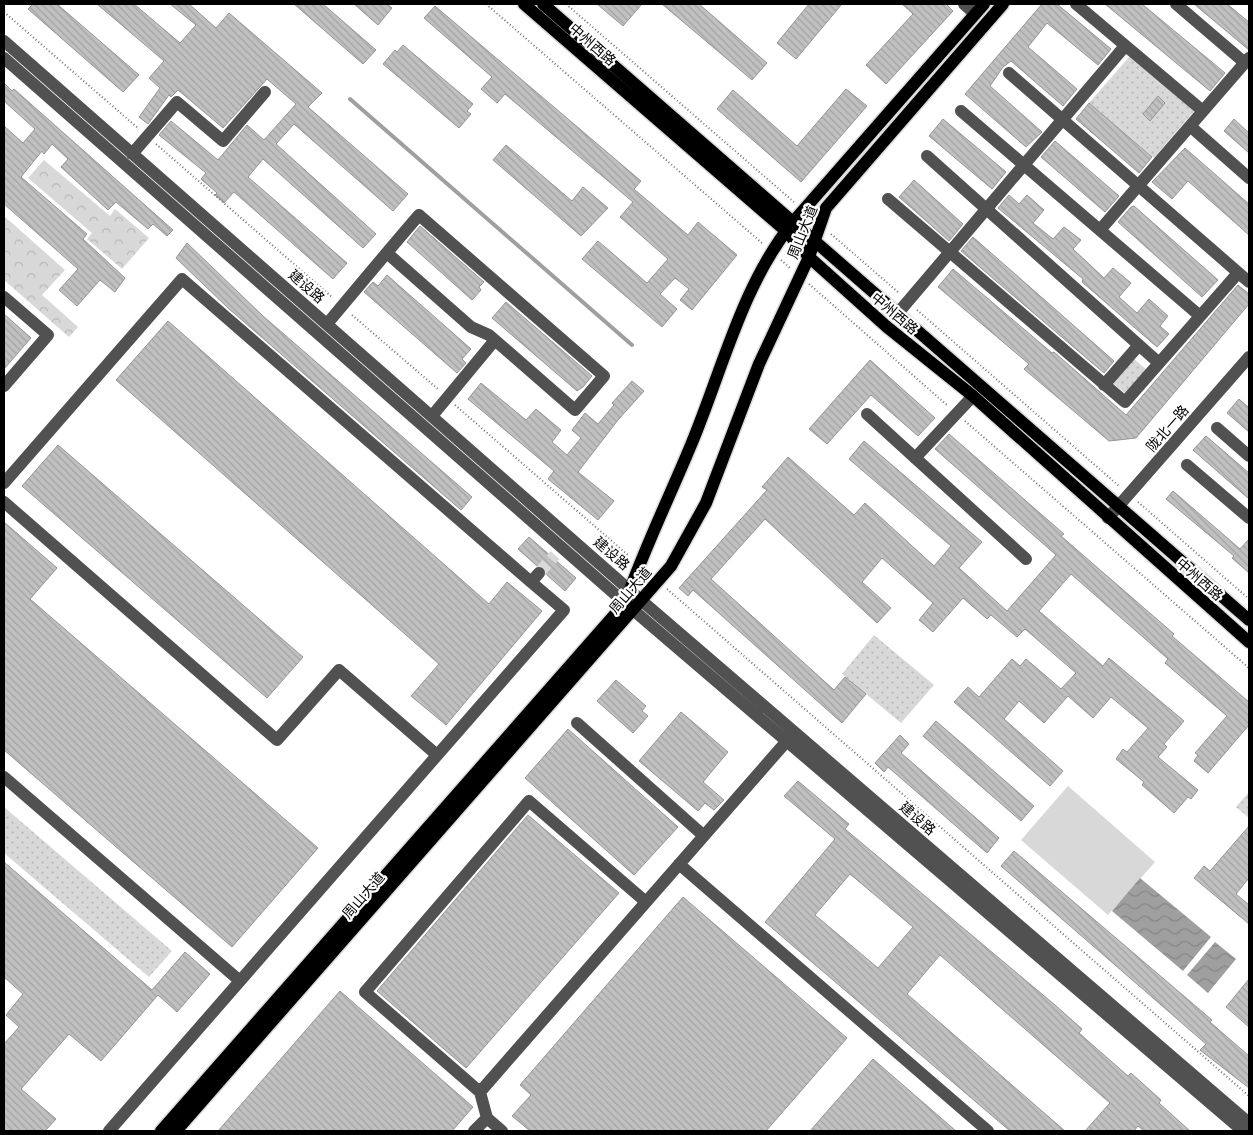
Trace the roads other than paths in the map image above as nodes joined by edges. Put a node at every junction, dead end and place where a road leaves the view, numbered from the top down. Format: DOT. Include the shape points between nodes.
graph roads {
  1 [pos="524,4"];
  2 [pos="543,4"];
  3 [pos="964,4"];
  4 [pos="984,4"];
  5 [pos="1003,4"];
  6 [pos="1076,4"];
  7 [pos="1176,4"];
  8 [pos="975,14"];
  9 [pos="4,41"];
  10 [pos="1125,46"];
  11 [pos="4,58"];
  12 [pos="1247,61"];
  13 [pos="1008,73"];
  14 [pos="265,92"];
  15 [pos="961,111"];
  16 [pos="1203,111"];
  17 [pos="1062,120"];
  18 [pos="1190,126"];
  19 [pos="132,154"];
  20 [pos="927,156"];
  21 [pos="1023,165"];
  22 [pos="1249,178"];
  23 [pos="1138,186"];
  24 [pos="888,198"];
  25 [pos="986,209"];
  26 [pos="790,227"];
  27 [pos="1100,230"];
  28 [pos="815,240"];
  29 [pos="950,251"];
  30 [pos="387,253"];
  31 [pos="809,257"];
  32 [pos="1238,273"];
  33 [pos="1249,282"];
  34 [pos="4,297"];
  35 [pos="898,313"];
  36 [pos="1200,316"];
  37 [pos="327,324"];
  38 [pos="494,340"];
  39 [pos="1139,345"];
  40 [pos="1249,357"];
  41 [pos="1159,363"];
  42 [pos="1104,385"];
  43 [pos="4,386"];
  44 [pos="973,396"];
  45 [pos="866,414"];
  46 [pos="432,416"];
  47 [pos="1217,428"];
  48 [pos="1249,456"];
  49 [pos="915,458"];
  50 [pos="1187,465"];
  51 [pos="4,483"];
  52 [pos="4,502"];
  53 [pos="1119,506"];
  54 [pos="1108,518"];
  55 [pos="1249,518"];
  56 [pos="562,546"];
  57 [pos="1026,559"];
  58 [pos="629,589"];
  59 [pos="633,604"];
  60 [pos="1249,620"];
  61 [pos="1249,642"];
  62 [pos="577,723"];
  63 [pos="790,736"];
  64 [pos="437,756"];
  65 [pos="4,777"];
  66 [pos="704,836"];
  67 [pos="679,864"];
  68 [pos="646,902"];
  69 [pos="240,981"];
  70 [pos="480,1092"];
  71 [pos="486,1118"];
  72 [pos="1247,1122"];
  73 [pos="109,1131"];
  74 [pos="161,1131"];
  75 [pos="176,1131"];
  76 [pos="474,1131"];
  77 [pos="502,1131"];
  78 [pos="988,1131"];
  1 -- 26 [label="main road, 中州西路"];
  2 -- 26 [label="main road, 中州西路"];
  3 -- 8 [label="street"];
  4 -- 8 [label="main road, 周山大道"];
  5 -- 28 [label="main road, 周山大道" via="826,208"];
  6 -- 10 [label="street"];
  7 -- 12 [label="street"];
  8 -- 26 [label="main road, 周山大道"];
  9 -- 19 [label="street, 建设路"];
  10 -- 16 [label="street"];
  10 -- 17 [label="street"];
  11 -- 56 [label="street, 建设路"];
  12 -- 16 [label="street"];
  13 -- 17 [label="street"];
  14 -- 19 [label="street" via="223,141 177,102"];
  15 -- 21 [label="street"];
  16 -- 18 [label="street"];
  17 -- 21 [label="street"];
  17 -- 23 [label="street"];
  18 -- 22 [label="street"];
  18 -- 23 [label="street"];
  19 -- 37 [label="street, 建设路"];
  20 -- 25 [label="street"];
  21 -- 25 [label="street"];
  21 -- 27 [label="street"];
  23 -- 27 [label="street"];
  23 -- 32 [label="street"];
  24 -- 29 [label="street"];
  25 -- 29 [label="street"];
  25 -- 39 [label="street"];
  26 -- 28 [label="main road, 中州西路"];
  26 -- 31 [label="main road, 中州西路"];
  26 -- 58 [label="main road, 周山大道" via="753,286 691,446"];
  27 -- 36 [label="street"];
  28 -- 31 [label="main road, 周山大道"];
  28 -- 35 [label="main road, 中州西路"];
  29 -- 35 [label="street"];
  29 -- 42 [label="street"];
  30 -- 37 [label="street"];
  30 -- 38 [label="street" via="471,327"];
  30 -- 38 [label="street" via="419,215 604,376 575,410"];
  31 -- 44 [label="main road, 中州西路" via="887,327"];
  31 -- 59 [label="main road, 周山大道" via="759,364 706,503 671,566"];
  32 -- 33 [label="street"];
  32 -- 36 [label="street"];
  34 -- 43 [label="street" via="48,335"];
  35 -- 53 [label="main road, 中州西路"];
  36 -- 41 [label="street"];
  37 -- 46 [label="street, 建设路"];
  38 -- 46 [label="street"];
  39 -- 41 [label="street"];
  39 -- 42 [label="street"];
  40 -- 53 [label="street, 陇北一路"];
  41 -- 42 [label="street" via="1125,402"];
  44 -- 49 [label="street"];
  44 -- 54 [label="main road, 中州西路"];
  45 -- 49 [label="street"];
  46 -- 56 [label="street, 建设路"];
  47 -- 48 [label="street"];
  49 -- 57 [label="street"];
  50 -- 55 [label="street"];
  51 -- 64 [label="street" via="182,278 535,577 564,610"];
  52 -- 64 [label="street" via="278,740 339,670"];
  53 -- 54 [label="street, 陇北一路"];
  53 -- 60 [label="main road, 中州西路"];
  54 -- 61 [label="main road, 中州西路"];
  56 -- 58 [label="street, 建设路"];
  56 -- 59 [label="street, 建设路"];
  58 -- 59 [label="street, 建设路"];
  59 -- 63 [label="street, 建设路"];
  59 -- 74 [label="main road, 周山大道"];
  59 -- 75 [label="main road, 周山大道"];
  62 -- 66 [label="street"];
  63 -- 66 [label="street"];
  63 -- 72 [label="street, 建设路"];
  64 -- 69 [label="street"];
  65 -- 69 [label="street"];
  66 -- 67 [label="street"];
  67 -- 68 [label="street"];
  67 -- 78 [label="street"];
  68 -- 70 [label="street"];
  68 -- 70 [label="street" via="528,801 365,992"];
  69 -- 73 [label="street"];
  70 -- 71 [label="street"];
  71 -- 76 [label="street"];
  71 -- 77 [label="street"];
}
